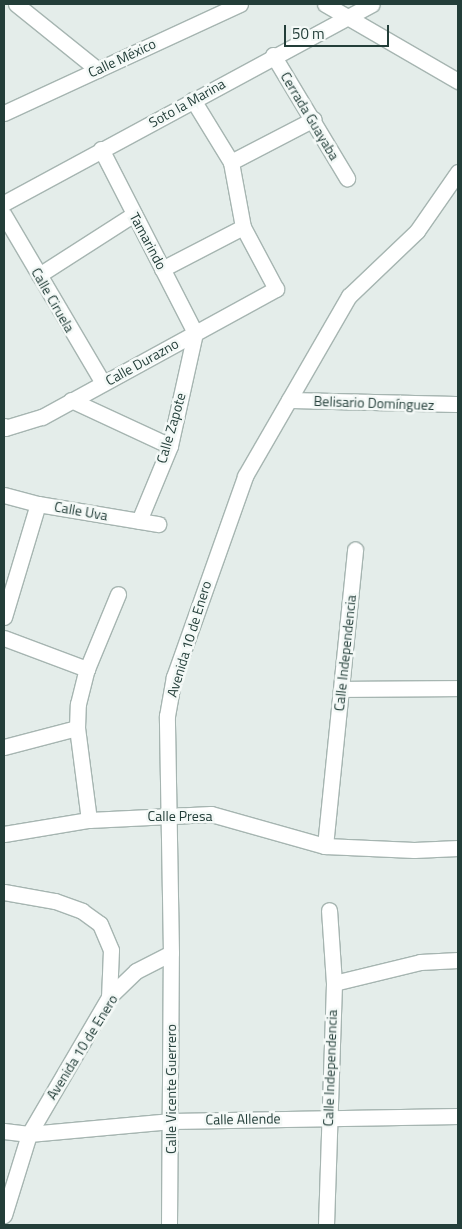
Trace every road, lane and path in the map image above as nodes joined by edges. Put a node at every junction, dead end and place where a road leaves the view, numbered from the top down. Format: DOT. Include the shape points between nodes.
graph roads {
  1 [pos="16,4"];
  2 [pos="240,4"];
  3 [pos="325,4"];
  4 [pos="372,4"];
  5 [pos="347,16"];
  6 [pos="273,55"];
  7 [pos="98,70"];
  8 [pos="458,81"];
  9 [pos="193,100"];
  10 [pos="4,113"];
  11 [pos="314,119"];
  12 [pos="101,149"];
  13 [pos="231,162"];
  14 [pos="458,172"];
  15 [pos="346,178"];
  16 [pos="4,203"];
  17 [pos="134,214"];
  18 [pos="4,215"];
  19 [pos="243,227"];
  20 [pos="162,269"];
  21 [pos="39,276"];
  22 [pos="195,333"];
  23 [pos="103,383"];
  24 [pos="71,400"];
  25 [pos="289,400"];
  26 [pos="458,404"];
  27 [pos="5,427"];
  28 [pos="170,446"];
  29 [pos="4,495"];
  30 [pos="38,504"];
  31 [pos="139,521"];
  32 [pos="158,524"];
  33 [pos="355,550"];
  34 [pos="118,594"];
  35 [pos="4,617"];
  36 [pos="4,638"];
  37 [pos="87,669"];
  38 [pos="458,688"];
  39 [pos="342,689"];
  40 [pos="77,728"];
  41 [pos="4,748"];
  42 [pos="169,814"];
  43 [pos="89,820"];
  44 [pos="4,834"];
  45 [pos="325,846"];
  46 [pos="458,848"];
  47 [pos="4,892"];
  48 [pos="329,910"];
  49 [pos="171,953"];
  50 [pos="458,960"];
  51 [pos="334,983"];
  52 [pos="109,997"];
  53 [pos="458,1116"];
  54 [pos="328,1117"];
  55 [pos="171,1121"];
  56 [pos="4,1131"];
  57 [pos="29,1134"];
  58 [pos="4,1215"];
  59 [pos="169,1225"];
  60 [pos="326,1225"];
  1 -- 7 [label="street"];
  2 -- 7 [label="street, Calle México"];
  3 -- 5 [label="street"];
  4 -- 5 [label="street, Soto la Marina"];
  5 -- 6 [label="street, Soto la Marina"];
  5 -- 8 [label="street"];
  6 -- 9 [label="street, Soto la Marina"];
  6 -- 11 [label="street, Cerrada Guayaba"];
  7 -- 10 [label="street, Calle México"];
  9 -- 12 [label="street, Soto la Marina"];
  9 -- 13 [label="street"];
  11 -- 13 [label="street"];
  11 -- 15 [label="street, Cerrada Guayaba"];
  12 -- 16 [label="street, Soto la Marina"];
  12 -- 17 [label="street, Tamarindo"];
  13 -- 19 [label="street"];
  14 -- 25 [label="street, Avenida 10 de Enero" via="417,231 350,296"];
  17 -- 20 [label="street, Tamarindo"];
  17 -- 21 [label="street"];
  18 -- 21 [label="street, Calle Ciruela"];
  19 -- 20 [label="street"];
  19 -- 22 [label="street, Calle Durazno" via="276,289"];
  20 -- 22 [label="street, Tamarindo"];
  21 -- 23 [label="street, Calle Ciruela"];
  22 -- 23 [label="street, Calle Durazno"];
  22 -- 28 [label="street, Calle Zapote"];
  23 -- 24 [label="street, Calle Durazno"];
  24 -- 27 [label="street, Calle Durazno" via="42,416"];
  24 -- 28 [label="street"];
  25 -- 26 [label="street, Belisario Domínguez"];
  25 -- 42 [label="street, Avenida 10 de Enero" via="245,476 174,678 167,716"];
  28 -- 31 [label="street, Calle Zapote"];
  29 -- 30 [label="street, Calle Uva"];
  30 -- 31 [label="street, Calle Uva"];
  30 -- 35 [label="street"];
  31 -- 32 [label="street, Calle Uva"];
  33 -- 39 [label="street, Calle Independencia"];
  34 -- 37 [label="street"];
  36 -- 37 [label="street"];
  37 -- 40 [label="street" via="78,704"];
  38 -- 39 [label="street"];
  39 -- 45 [label="street, Calle Independencia"];
  40 -- 41 [label="street"];
  40 -- 43 [label="street"];
  42 -- 43 [label="street, Calle Presa"];
  42 -- 45 [label="street, Calle Presa" via="211,814"];
  42 -- 49 [label="street, Avenida 10 de Enero"];
  43 -- 44 [label="street, Calle Presa"];
  45 -- 46 [label="street, Calle Presa" via="414,850"];
  47 -- 52 [label="street" via="55,901 82,911 100,924 111,950"];
  48 -- 51 [label="street, Calle Independencia"];
  49 -- 52 [label="street, Avenida 10 de Enero" via="136,971"];
  49 -- 55 [label="street, Calle Vicente Guerrero"];
  50 -- 51 [label="street" via="420,962"];
  51 -- 54 [label="street, Calle Independencia"];
  52 -- 57 [label="street, Avenida 10 de Enero"];
  53 -- 54 [label="street, Calle Allende"];
  54 -- 55 [label="street, Calle Allende"];
  54 -- 60 [label="street, Calle Independencia"];
  55 -- 57 [label="street, Calle Allende"];
  55 -- 59 [label="street, Calle Vicente Guerrero"];
  56 -- 57 [label="street, Calle Allende"];
  57 -- 58 [label="street, Avenida 10 de Enero"];
}
